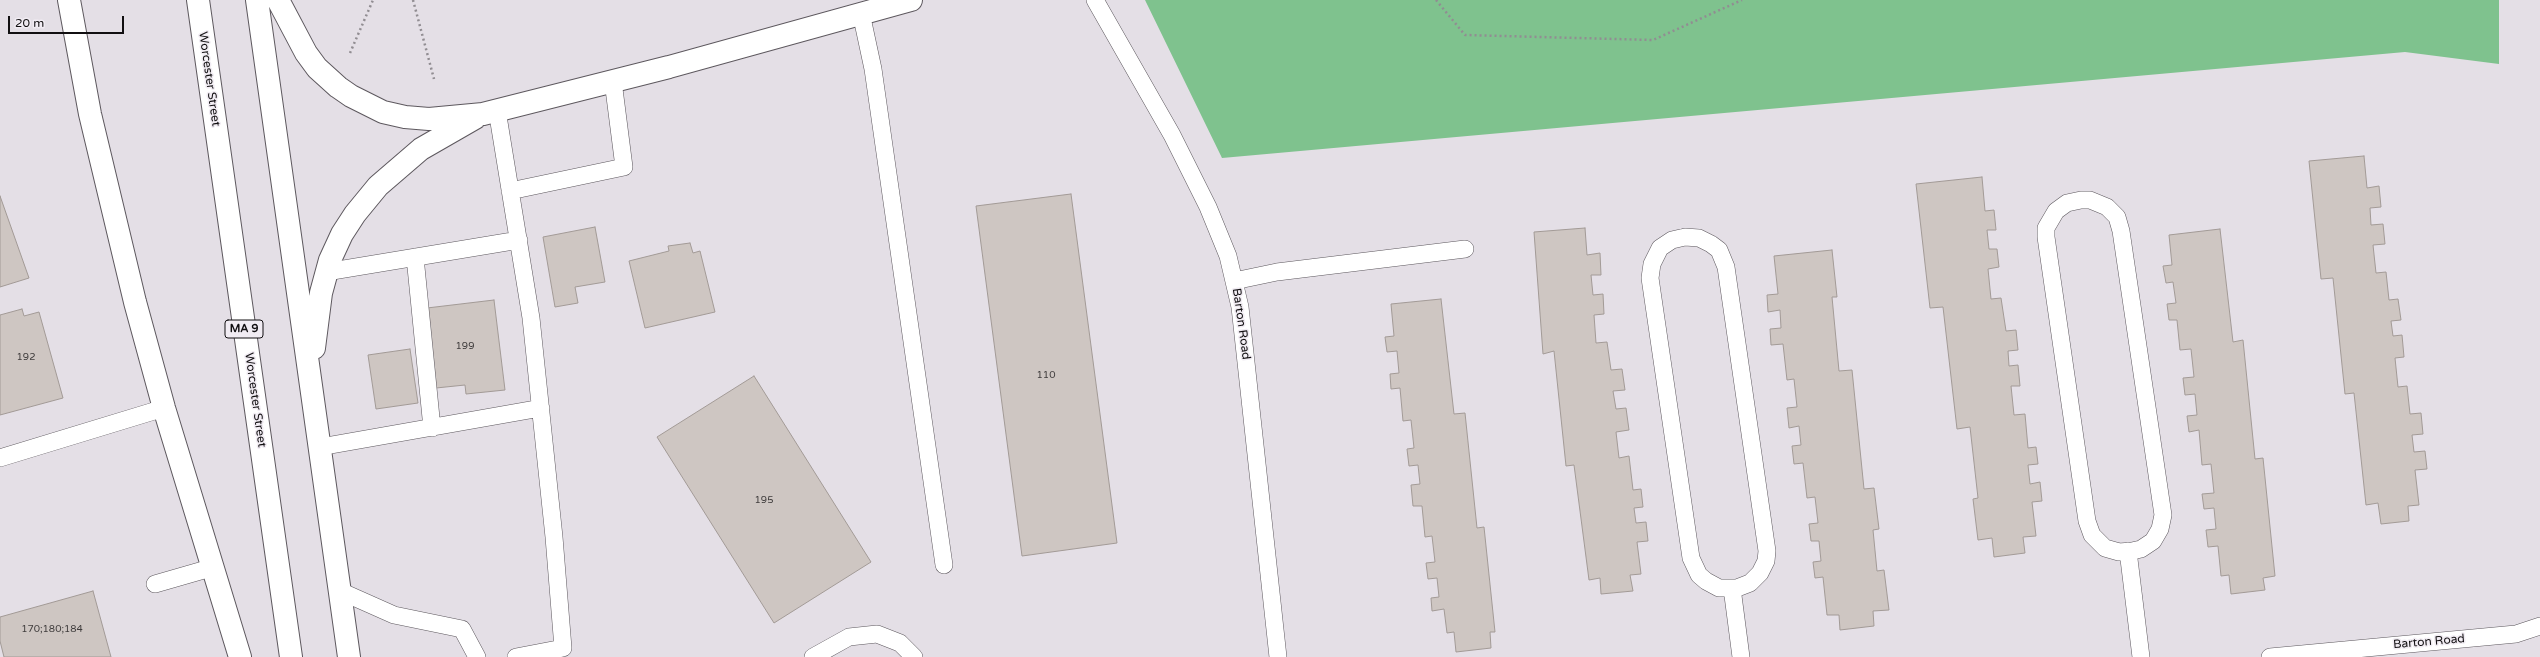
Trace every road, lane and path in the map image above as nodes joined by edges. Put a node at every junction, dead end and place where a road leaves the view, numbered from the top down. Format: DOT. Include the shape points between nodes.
graph roads {
  1 [pos="69,0"];
  2 [pos="198,0"];
  3 [pos="257,0"];
  4 [pos="278,0"];
  5 [pos="373,0"];
  6 [pos="413,0"];
  7 [pos="879,0"];
  8 [pos="911,0"];
  9 [pos="1095,0"];
  10 [pos="1436,0"];
  11 [pos="1742,0"];
  12 [pos="861,13"];
  13 [pos="350,53"];
  14 [pos="434,79"];
  15 [pos="613,81"];
  16 [pos="490,112"];
  17 [pos="510,191"];
  18 [pos="518,240"];
  19 [pos="1465,249"];
  20 [pos="416,257"];
  21 [pos="326,272"];
  22 [pos="1234,281"];
  23 [pos="311,388"];
  24 [pos="164,408"];
  25 [pos="541,408"];
  26 [pos="432,428"];
  27 [pos="320,447"];
  28 [pos="0,458"];
  29 [pos="2128,552"];
  30 [pos="944,565"];
  31 [pos="214,567"];
  32 [pos="155,584"];
  33 [pos="1732,588"];
  34 [pos="340,591"];
  35 [pos="2540,626"];
  36 [pos="2376,652"];
  37 [pos="240,657"];
  38 [pos="291,657"];
  39 [pos="349,657"];
  40 [pos="477,657"];
  41 [pos="516,657"];
  42 [pos="813,657"];
  43 [pos="914,657"];
  44 [pos="1278,657"];
  45 [pos="1741,657"];
  46 [pos="2141,657"];
  47 [pos="2270,657"];
  1 -- 24 [label="highway" via="104,178"];
  2 -- 38 [label="highway, Worcester Street / MA 9"];
  3 -- 23 [label="highway"];
  4 -- 16 [label="highway" via="306,53 329,79 351,96 383,112 405,117 429,119"];
  5 -- 13 [label="path"];
  6 -- 14 [label="path"];
  7 -- 12 [label="highway"];
  8 -- 12 [label="highway"];
  9 -- 22 [label="lane, Barton Road" via="1161,114 1194,178 1220,232"];
  10 -- 11 [label="path" via="1465,35 1653,40"];
  12 -- 15 [label="highway"];
  12 -- 30 [label="lane" via="876,90"];
  15 -- 16 [label="highway"];
  15 -- 17 [label="lane" via="624,167"];
  16 -- 17 [label="lane"];
  16 -- 21 [label="highway" via="421,149 378,186 342,234"];
  17 -- 18 [label="lane"];
  18 -- 20 [label="lane"];
  18 -- 25 [label="lane" via="531,318"];
  19 -- 22 [label="lane" via="1277,272"];
  20 -- 21 [label="lane"];
  20 -- 26 [label="lane"];
  21 -- 23 [label="highway" via="315,337"];
  22 -- 44 [label="lane, Barton Road" via="1240,307"];
  23 -- 27 [label="highway"];
  24 -- 28 [label="lane"];
  24 -- 31 [label="highway"];
  25 -- 26 [label="lane"];
  25 -- 41 [label="lane" via="563,648"];
  26 -- 27 [label="lane"];
  27 -- 34 [label="highway"];
  29 -- 29 [label="lane" via="2141,549 2152,541 2160,529 2163,515 2125,254 2120,226 2111,210 2094,201 2076,201 2067,203 2056,211 2046,228 2046,237 2087,521 2092,535 2101,545 2114,551"];
  29 -- 46 [label="lane"];
  31 -- 32 [label="lane"];
  31 -- 37 [label="highway"];
  33 -- 33 [label="lane" via="1750,583 1760,573 1766,561 1767,547 1723,258 1719,250 1708,241 1685,237 1672,240 1660,248 1652,264 1650,278 1693,563 1706,581 1718,588"];
  33 -- 45 [label="lane"];
  34 -- 39 [label="highway"];
  34 -- 40 [label="lane" via="394,615 462,629"];
  35 -- 36 [label="lane, Barton Road" via="2516,634"];
  36 -- 47 [label="lane, Barton Road"];
  42 -- 43 [label="lane" via="849,637 877,634 900,642"];
}
